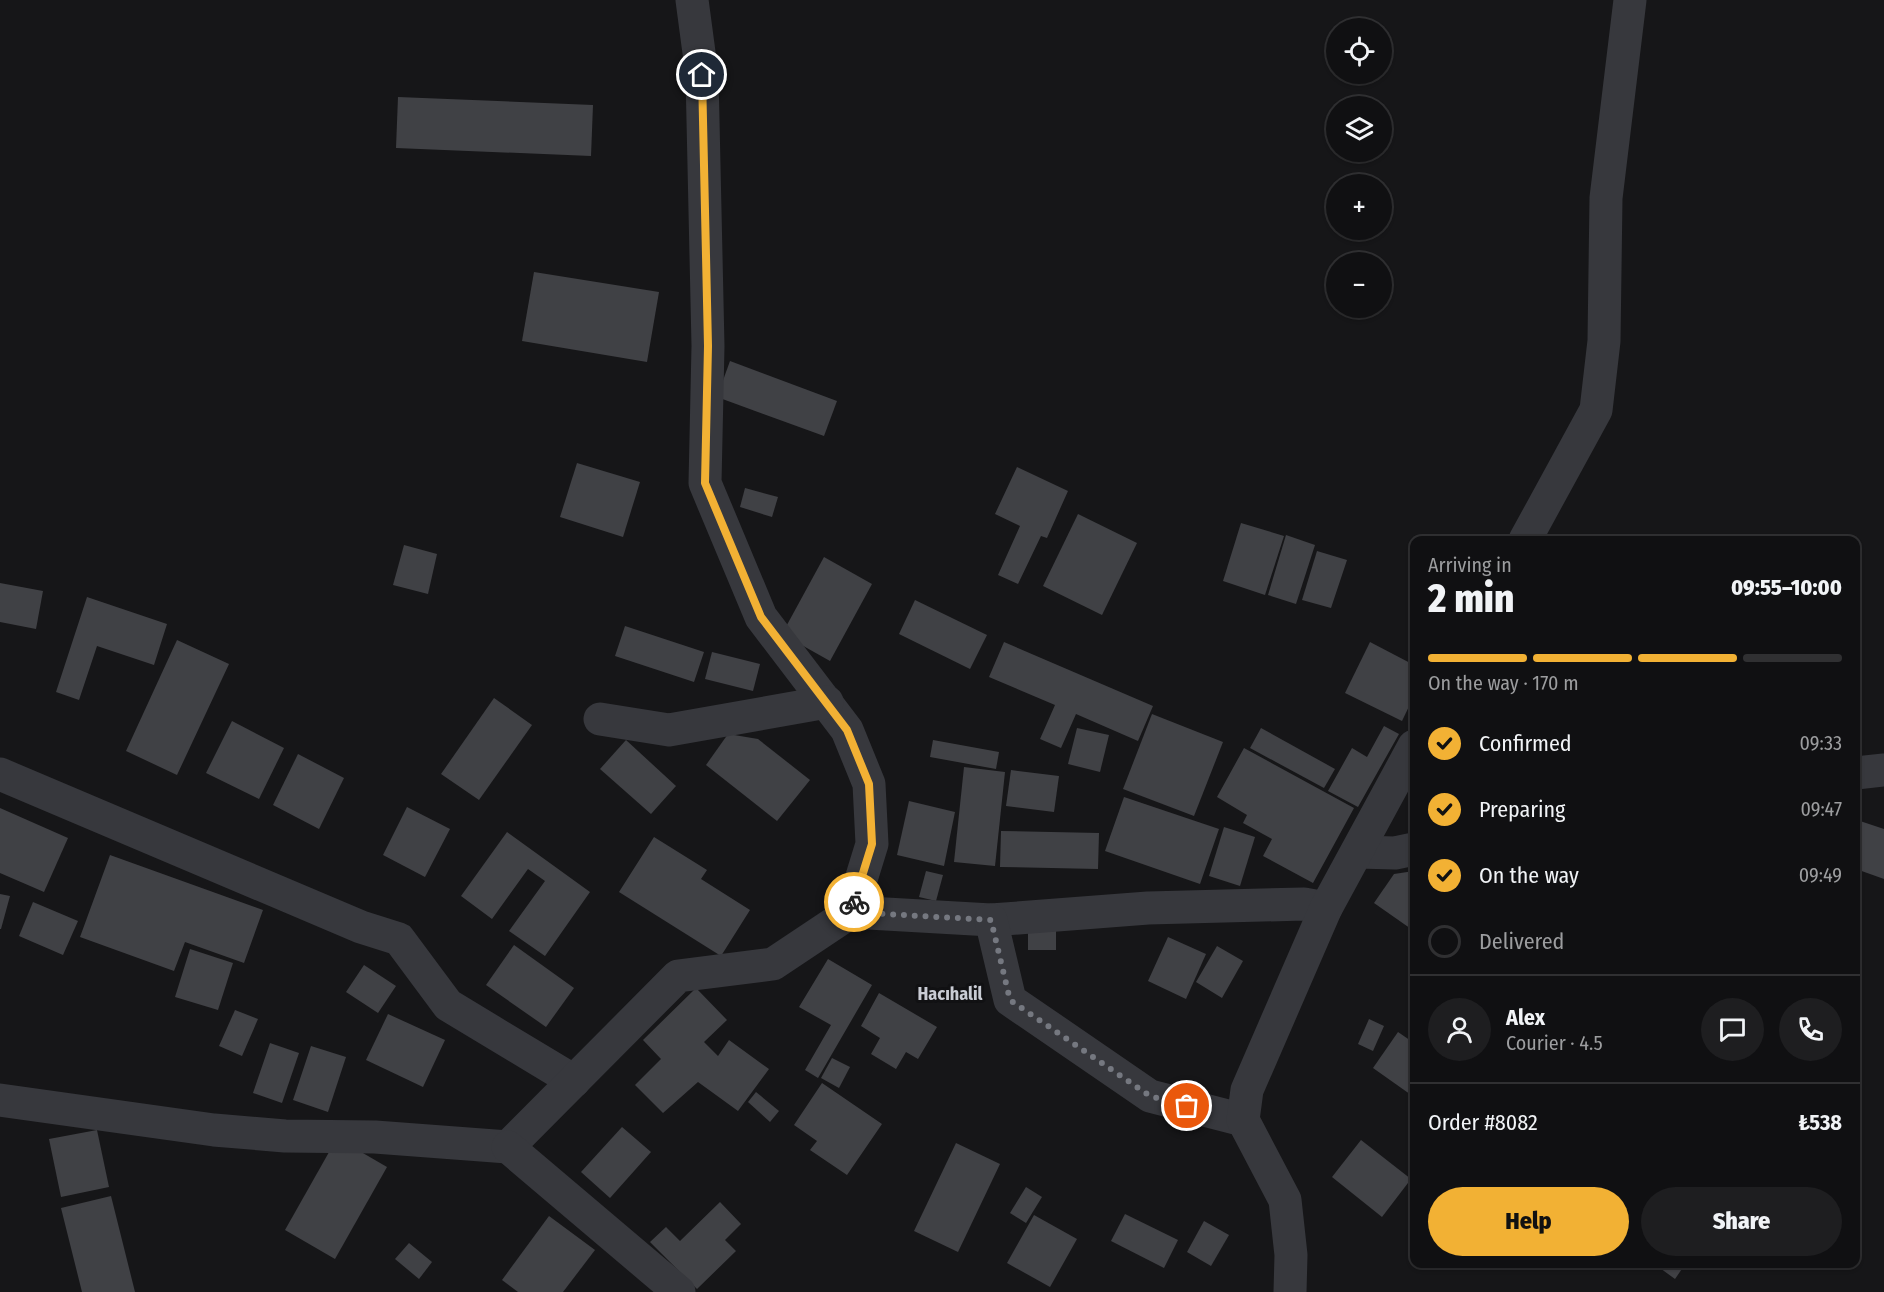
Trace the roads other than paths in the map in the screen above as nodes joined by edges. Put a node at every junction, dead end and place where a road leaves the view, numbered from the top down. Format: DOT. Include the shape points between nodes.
graph roads {
  1 [pos="692,0"];
  2 [pos="1630,0"];
  3 [pos="1527,536"];
  4 [pos="827,702"];
  5 [pos="600,719"];
  6 [pos="1410,754"];
  7 [pos="1884,770"];
  8 [pos="1860,773"];
  9 [pos="0,774"];
  10 [pos="1410,850"];
  11 [pos="1358,852"];
  12 [pos="1326,908"];
  13 [pos="850,912"];
  14 [pos="991,920"];
  15 [pos="574,1081"];
  16 [pos="0,1100"];
  17 [pos="1243,1120"];
  18 [pos="508,1148"];
  19 [pos="679,1292"];
  20 [pos="1290,1292"];
  1 -- 4 [label="street" via="702,75 708,346 705,483 761,617"];
  2 -- 3 [label="street" via="1605,198 1604,341 1596,410"];
  4 -- 5 [label="street" via="669,730"];
  4 -- 13 [label="street" via="847,730 869,784 872,844"];
  6 -- 11 [label="street"];
  7 -- 8 [label="street"];
  9 -- 15 [label="street" via="361,927 399,939 448,1005"];
  10 -- 11 [label="street"];
  11 -- 12 [label="street"];
  12 -- 14 [label="street" via="1304,904 1148,908"];
  12 -- 17 [label="street" via="1247,1090"];
  13 -- 14 [label="street"];
  13 -- 15 [label="street" via="773,964 678,976"];
  14 -- 17 [label="street" via="1010,1000 1150,1096"];
  15 -- 18 [label="street"];
  16 -- 18 [label="street" via="214,1130"];
  17 -- 20 [label="street" via="1285,1200 1291,1255"];
  18 -- 19 [label="street"];
}
